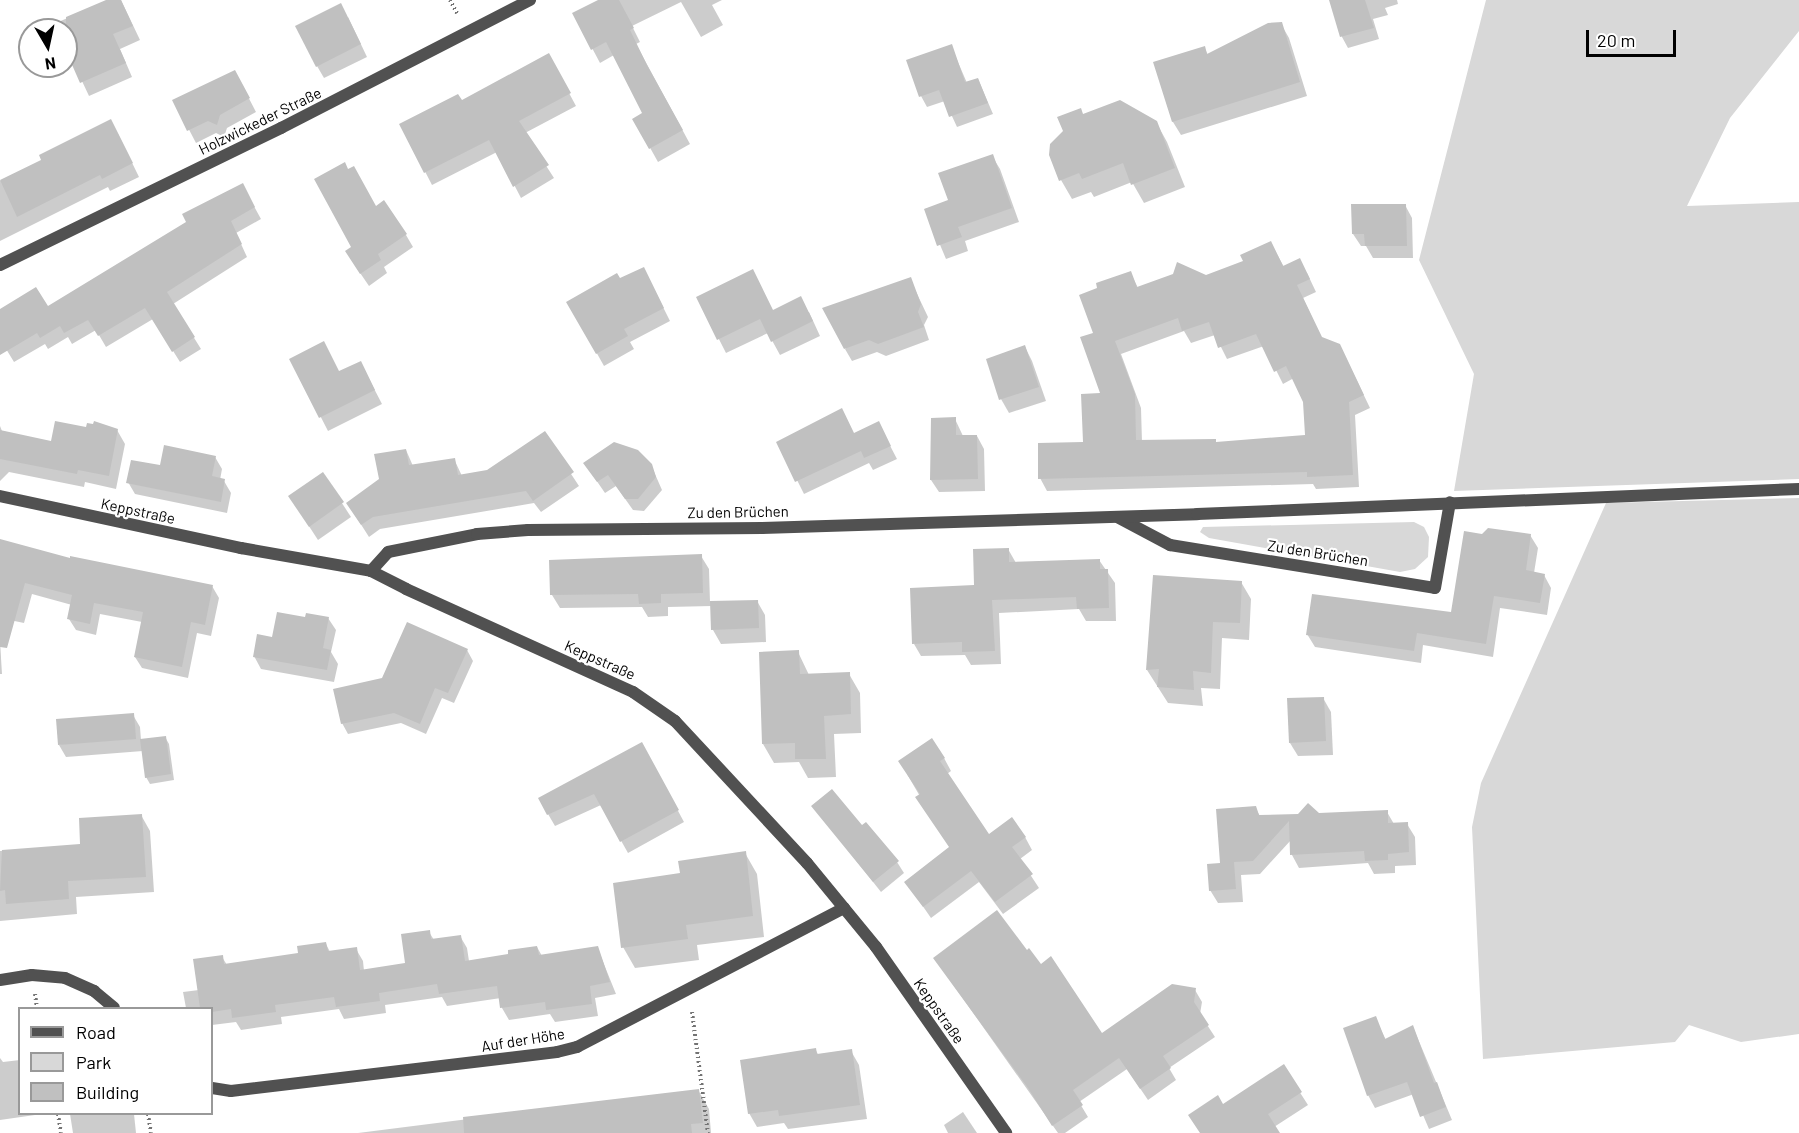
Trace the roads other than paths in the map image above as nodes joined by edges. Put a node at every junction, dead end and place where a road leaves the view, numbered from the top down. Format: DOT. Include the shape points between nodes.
graph roads {
  1 [pos="530,0"];
  2 [pos="0,265"];
  3 [pos="1799,489"];
  4 [pos="0,496"];
  5 [pos="1450,502"];
  6 [pos="1117,517"];
  7 [pos="371,571"];
  8 [pos="844,908"];
  9 [pos="0,980"];
  10 [pos="113,1007"];
  11 [pos="213,1088"];
  12 [pos="1006,1133"];
  1 -- 2 [label="street, Holzwickeder Straße" via="272,133"];
  3 -- 5 [label="street, Zu den Brüchen"];
  4 -- 7 [label="street, Keppstraße" via="241,548"];
  5 -- 6 [label="street, Zu den Brüchen"];
  5 -- 6 [label="street, Zu den Brüchen" via="1435,588 1170,545"];
  6 -- 7 [label="street, Zu den Brüchen" via="762,528 528,530 477,534 388,552"];
  7 -- 8 [label="street, Keppstraße" via="633,692 675,721 807,862"];
  8 -- 11 [label="street, Auf der Höhe" via="577,1047 231,1092"];
  8 -- 12 [label="street, Keppstraße" via="876,946"];
  9 -- 10 [label="street" via="32,975 65,978 94,991"];
}
